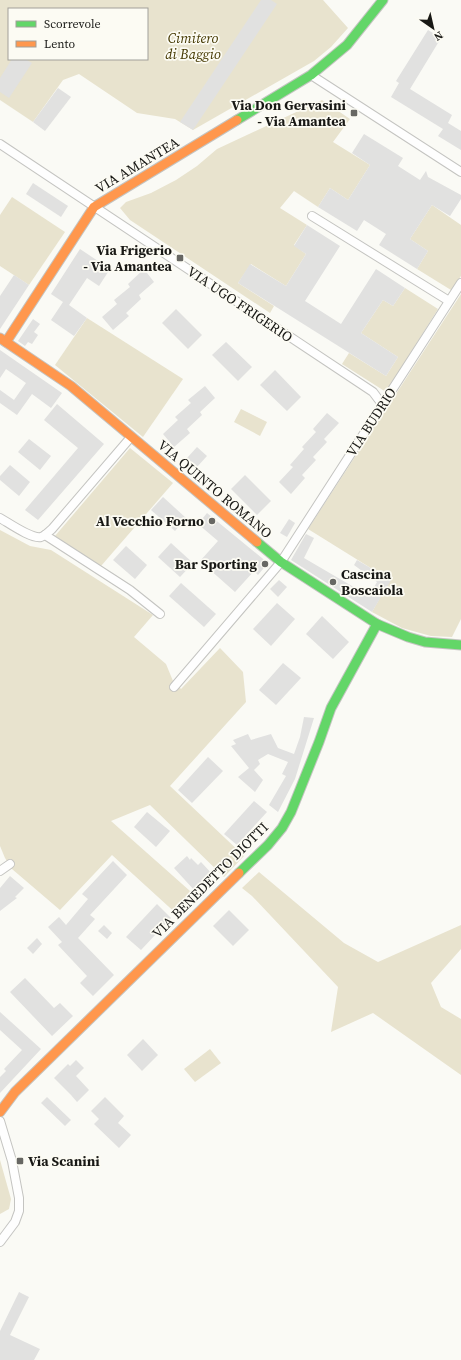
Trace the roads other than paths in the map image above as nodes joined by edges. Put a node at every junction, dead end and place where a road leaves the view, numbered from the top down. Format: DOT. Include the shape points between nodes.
graph roads {
  1 [pos="383,0"];
  2 [pos="311,75"];
  3 [pos="0,144"];
  4 [pos="461,172"];
  5 [pos="94,207"];
  6 [pos="312,216"];
  7 [pos="461,283"];
  8 [pos="449,301"];
  9 [pos="3,340"];
  10 [pos="382,404"];
  11 [pos="131,437"];
  12 [pos="0,518"];
  13 [pos="45,535"];
  14 [pos="281,562"];
  15 [pos="160,614"];
  16 [pos="377,624"];
  17 [pos="461,644"];
  18 [pos="174,687"];
  19 [pos="10,864"];
  20 [pos="0,871"];
  21 [pos="0,1112"];
  22 [pos="0,1121"];
  23 [pos="1,1238"];
  1 -- 2 [label="street, VIA AMANTEA" via="346,45"];
  2 -- 4 [label="street"];
  2 -- 5 [label="street, VIA AMANTEA"];
  3 -- 5 [label="street, VIA UGO FRIGERIO"];
  5 -- 9 [label="street, VIA AMANTEA"];
  5 -- 10 [label="street, VIA UGO FRIGERIO" via="373,392"];
  6 -- 8 [label="street"];
  7 -- 8 [label="street, VIA BUDRIO"];
  8 -- 10 [label="street, VIA BUDRIO"];
  9 -- 11 [label="street, VIA QUINTO ROMANO" via="71,386"];
  10 -- 14 [label="street, VIA BUDRIO"];
  11 -- 13 [label="street"];
  11 -- 14 [label="street, VIA QUINTO ROMANO"];
  12 -- 13 [label="street" via="32,536"];
  13 -- 15 [label="street" via="130,590"];
  14 -- 16 [label="street, VIA QUINTO ROMANO"];
  14 -- 18 [label="street"];
  16 -- 17 [label="street, VIA QUINTO ROMANO" via="425,642"];
  16 -- 21 [label="street, VIA BENEDETTO DIOTTI" via="331,708 282,828 268,845 15,1092"];
  19 -- 20 [label="street"];
  22 -- 23 [label="street" via="12,1161 19,1198 19,1211 15,1222"];
}
